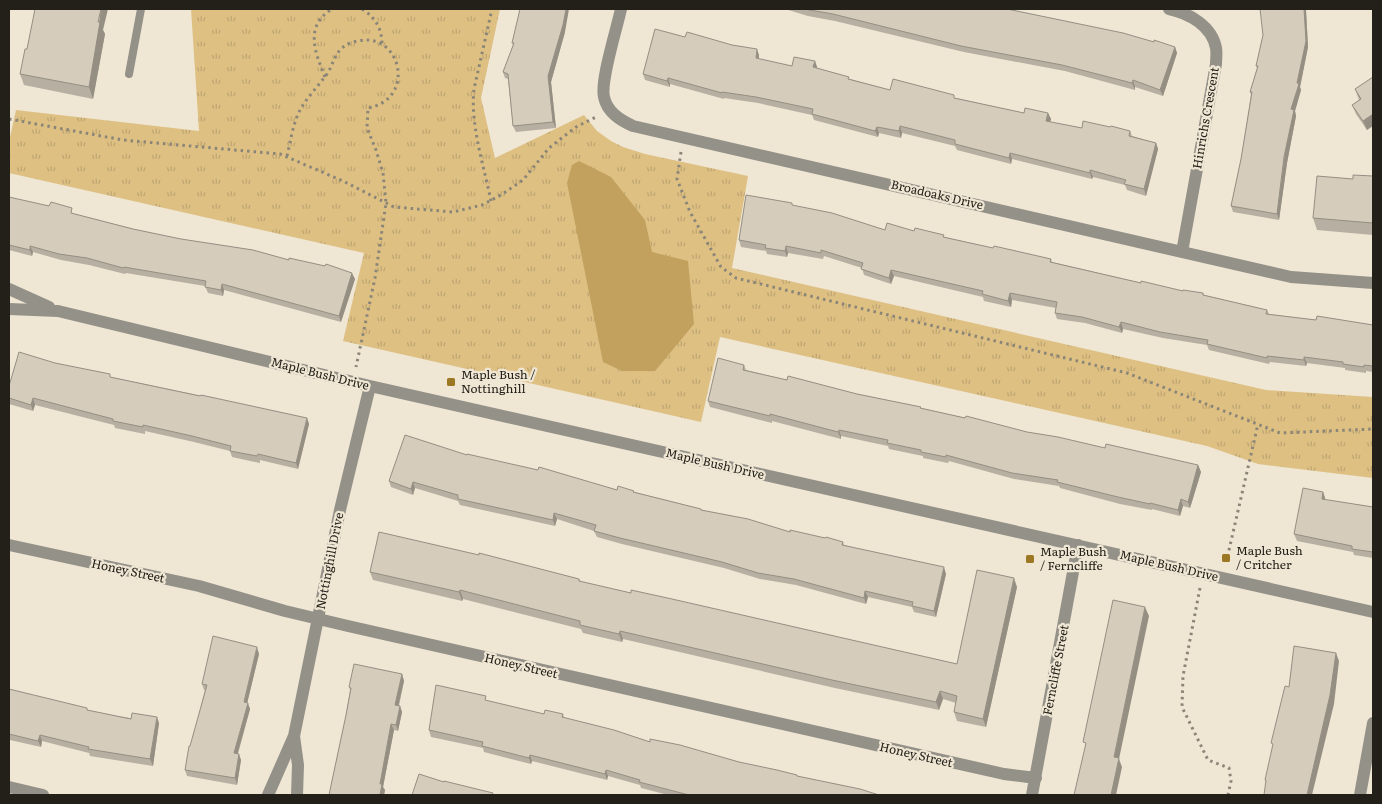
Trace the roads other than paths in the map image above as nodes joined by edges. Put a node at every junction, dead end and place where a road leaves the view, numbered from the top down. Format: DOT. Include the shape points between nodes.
graph roads {
  1 [pos="141,9"];
  2 [pos="621,9"];
  3 [pos="1169,9"];
  4 [pos="129,74"];
  5 [pos="1182,252"];
  6 [pos="1373,283"];
  7 [pos="9,289"];
  8 [pos="9,309"];
  9 [pos="58,312"];
  10 [pos="370,386"];
  11 [pos="9,545"];
  12 [pos="1078,545"];
  13 [pos="1373,612"];
  14 [pos="318,619"];
  15 [pos="1373,723"];
  16 [pos="294,736"];
  17 [pos="1036,778"];
  18 [pos="9,787"];
  19 [pos="42,795"];
  20 [pos="268,795"];
  21 [pos="297,795"];
  22 [pos="1032,795"];
  23 [pos="1360,795"];
  1 -- 4 [label="lane"];
  2 -- 5 [label="street, Broadoaks Drive" via="604,97 620,120 633,126"];
  3 -- 5 [label="street, Hinrichs Crescent" via="1194,18 1208,30 1216,47 1216,64"];
  5 -- 6 [label="street, Broadoaks Drive" via="1291,277"];
  7 -- 9 [label="street, Maple Bush Drive"];
  8 -- 9 [label="street, Maple Bush Drive"];
  9 -- 10 [label="street, Maple Bush Drive"];
  10 -- 12 [label="street, Maple Bush Drive"];
  10 -- 14 [label="street, Nottinghill Drive"];
  11 -- 14 [label="street, Honey Street" via="199,586"];
  12 -- 13 [label="street, Maple Bush Drive"];
  12 -- 17 [label="street, Ferncliffe Street"];
  14 -- 16 [label="street, Nottinghill Drive"];
  14 -- 17 [label="street, Honey Street" via="1004,774"];
  15 -- 23 [label="street"];
  16 -- 20 [label="street, Nottinghill Drive"];
  16 -- 21 [label="street, Nottinghill Drive" via="298,765"];
  17 -- 22 [label="street, Ferncliffe Street"];
  18 -- 19 [label="street"];
}
